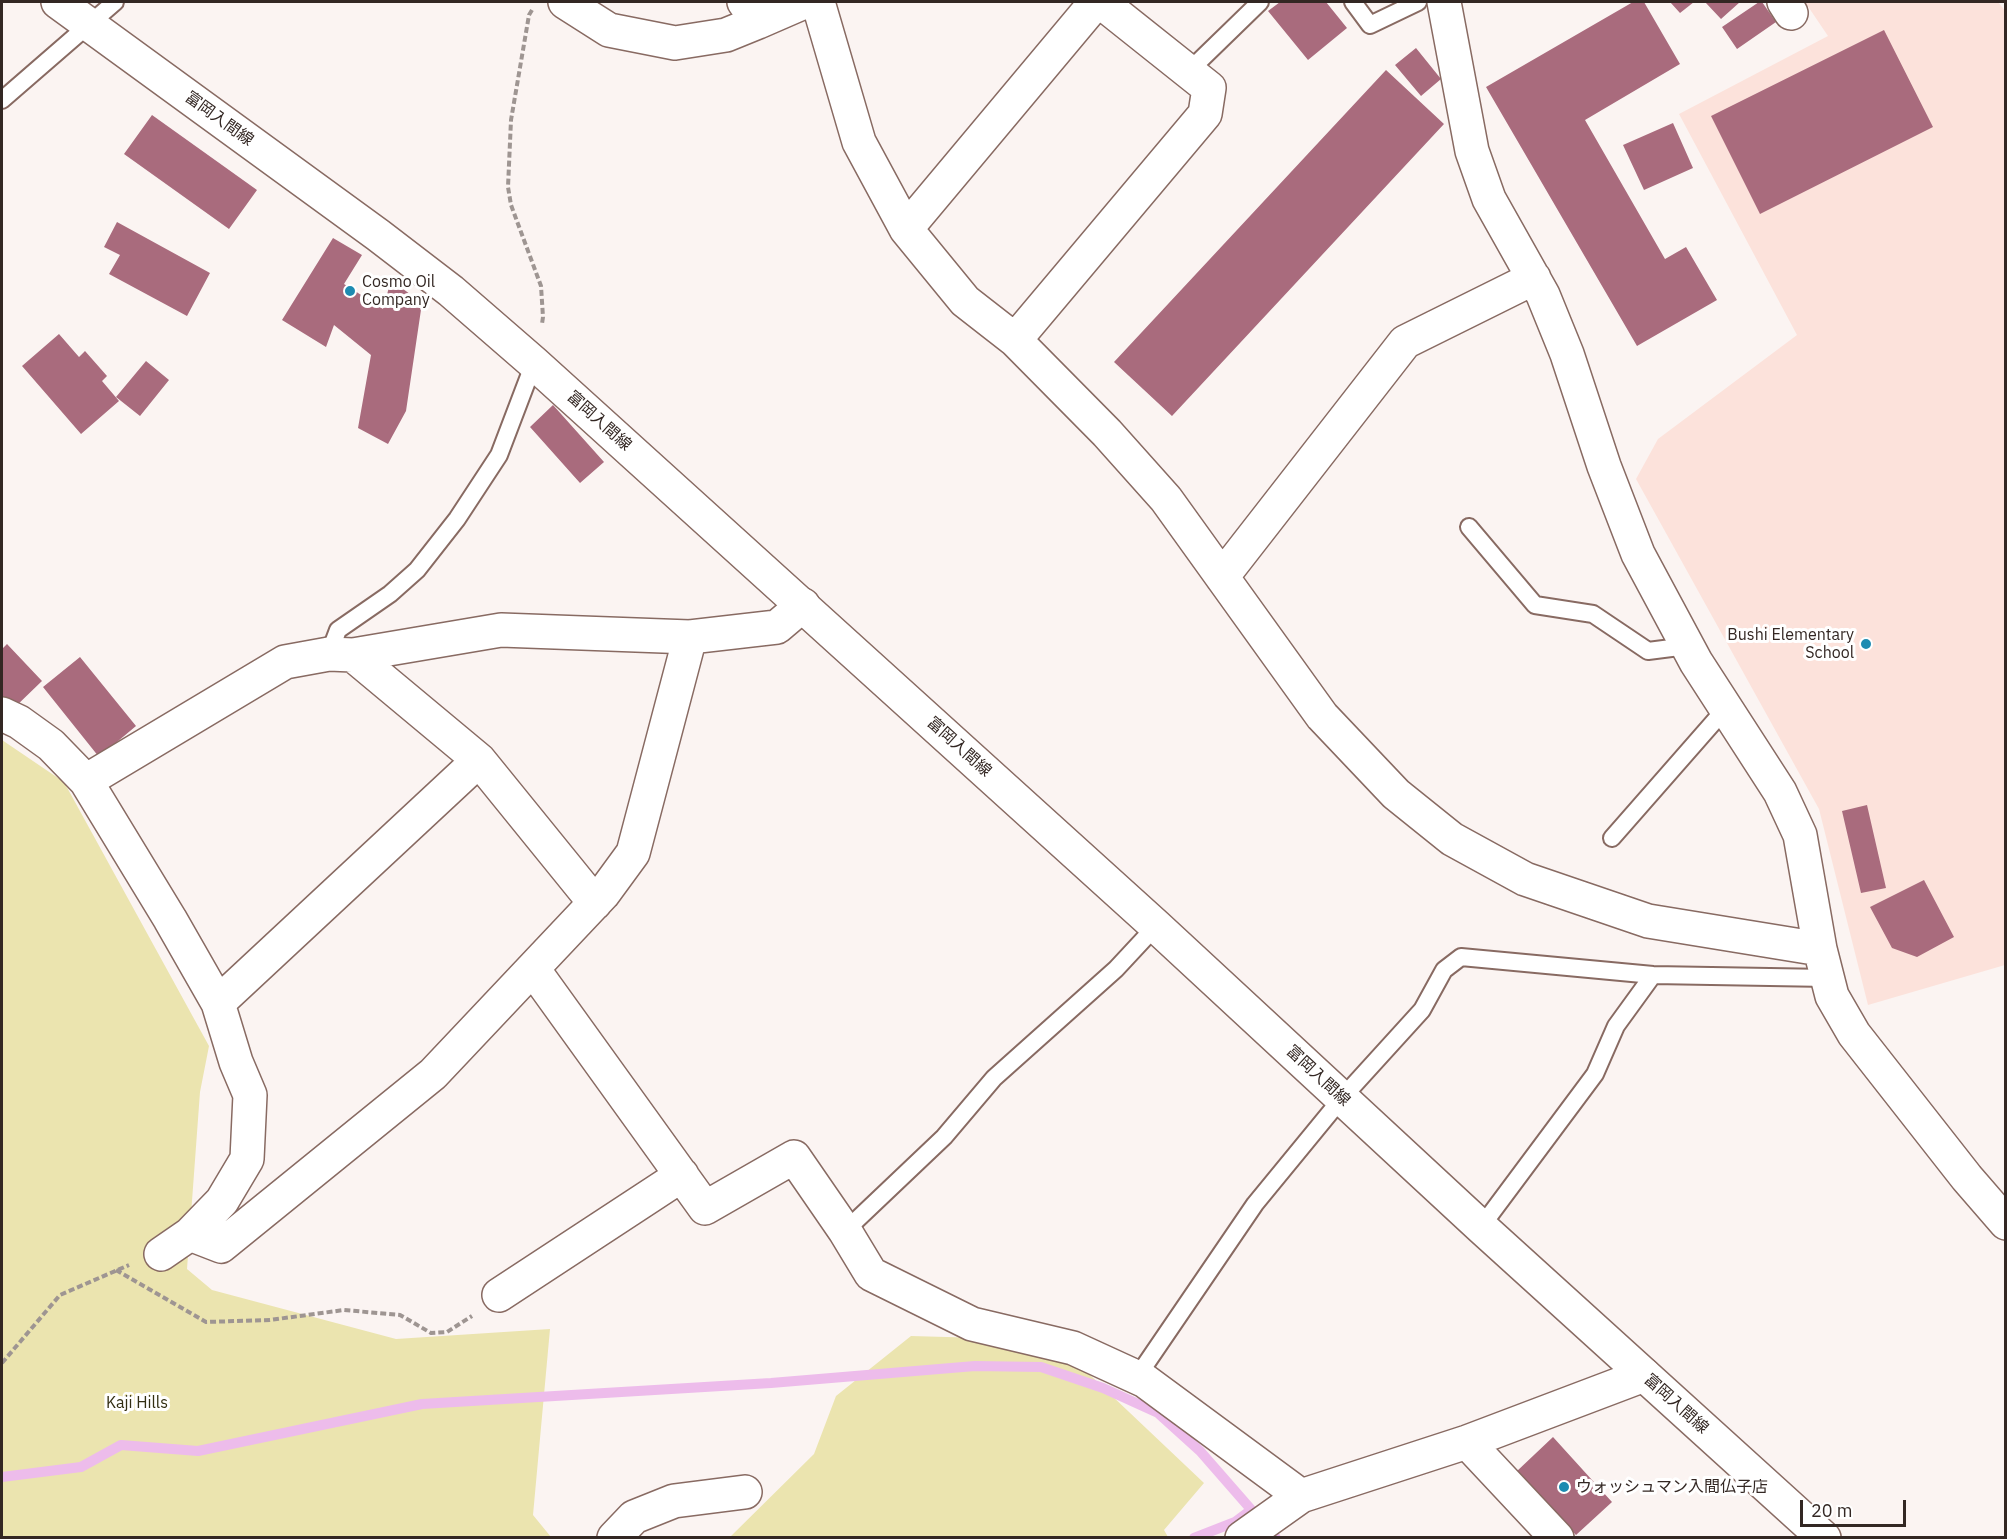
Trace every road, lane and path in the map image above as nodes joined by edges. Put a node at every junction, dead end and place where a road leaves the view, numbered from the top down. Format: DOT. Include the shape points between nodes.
graph roads {
  1 [pos="58,2"];
  2 [pos="115,2"];
  3 [pos="565,2"];
  4 [pos="804,2"];
  5 [pos="818,2"];
  6 [pos="1096,2"];
  7 [pos="1101,2"];
  8 [pos="1260,2"];
  9 [pos="1353,2"];
  10 [pos="1418,2"];
  11 [pos="1444,2"];
  12 [pos="533,8"];
  13 [pos="751,12"];
  14 [pos="88,24"];
  15 [pos="1189,71"];
  16 [pos="2,100"];
  17 [pos="906,229"];
  18 [pos="1534,279"];
  19 [pos="1015,340"];
  20 [pos="534,363"];
  21 [pos="1469,527"];
  22 [pos="1222,577"];
  23 [pos="802,605"];
  24 [pos="690,637"];
  25 [pos="1688,646"];
  26 [pos="341,654"];
  27 [pos="1726,708"];
  28 [pos="2,714"];
  29 [pos="479,760"];
  30 [pos="86,781"];
  31 [pos="1612,838"];
  32 [pos="595,903"];
  33 [pos="1156,926"];
  34 [pos="1824,963"];
  35 [pos="533,969"];
  36 [pos="1653,975"];
  37 [pos="218,1004"];
  38 [pos="1342,1098"];
  39 [pos="682,1175"];
  40 [pos="2006,1223"];
  41 [pos="1481,1227"];
  42 [pos="845,1231"];
  43 [pos="190,1234"];
  44 [pos="161,1254"];
  45 [pos="116,1270"];
  46 [pos="499,1295"];
  47 [pos="2,1363"];
  48 [pos="1644,1375"];
  49 [pos="1137,1377"];
  50 [pos="1467,1443"];
  51 [pos="745,1492"];
  52 [pos="1290,1503"];
  53 [pos="1246,1536"];
  54 [pos="614,1538"];
  55 [pos="1557,1538"];
  56 [pos="1824,1538"];
  1 -- 14 [label="street, 富岡入間線"];
  2 -- 14 [label="lane"];
  3 -- 13 [label="street" via="609,30 675,43 726,35"];
  4 -- 13 [label="street"];
  5 -- 17 [label="street" via="859,142"];
  6 -- 17 [label="street"];
  7 -- 15 [label="street"];
  8 -- 15 [label="lane"];
  9 -- 10 [label="lane" via="1370,25"];
  11 -- 18 [label="street" via="1472,151 1489,199"];
  12 -- 20 [label="path" via="511,120 508,187 541,286 543,317"];
  14 -- 16 [label="lane"];
  14 -- 20 [label="street, 富岡入間線" via="378,235 451,291"];
  15 -- 19 [label="street" via="1209,88 1205,114"];
  17 -- 19 [label="street" via="965,301"];
  18 -- 22 [label="street" via="1406,342"];
  18 -- 25 [label="street" via="1567,354 1638,554"];
  19 -- 22 [label="street" via="1166,499"];
  20 -- 23 [label="street, 富岡入間線"];
  20 -- 26 [label="lane" via="499,455 457,519 417,570 338,630"];
  21 -- 25 [label="lane" via="1534,605 1593,614 1648,651"];
  22 -- 34 [label="street" via="1322,716 1396,794 1452,839 1525,879 1648,921"];
  23 -- 24 [label="street" via="777,627"];
  23 -- 33 [label="street, 富岡入間線"];
  24 -- 26 [label="street" via="501,630"];
  24 -- 32 [label="street" via="633,853"];
  25 -- 27 [label="street"];
  26 -- 29 [label="street"];
  26 -- 30 [label="street" via="285,662"];
  27 -- 31 [label="lane"];
  27 -- 34 [label="street" via="1780,792 1800,835"];
  28 -- 30 [label="street" via="51,745"];
  29 -- 32 [label="street"];
  29 -- 37 [label="street"];
  30 -- 37 [label="street"];
  32 -- 35 [label="street"];
  33 -- 38 [label="street, 富岡入間線"];
  33 -- 42 [label="lane" via="1116,969 994,1078 944,1137"];
  34 -- 36 [label="lane"];
  34 -- 40 [label="street" via="1832,996 1854,1034"];
  35 -- 39 [label="street"];
  35 -- 43 [label="street" via="434,1074 221,1246"];
  36 -- 38 [label="lane" via="1461,957 1444,970 1422,1010"];
  36 -- 41 [label="lane" via="1616,1026 1595,1074"];
  37 -- 43 [label="street" via="250,1095 247,1159 222,1201"];
  38 -- 41 [label="street, 富岡入間線"];
  38 -- 49 [label="lane" via="1255,1204"];
  39 -- 42 [label="street" via="705,1208 794,1157"];
  39 -- 46 [label="street"];
  41 -- 48 [label="street, 富岡入間線"];
  42 -- 49 [label="street" via="871,1274 972,1324 1073,1348"];
  43 -- 44 [label="street"];
  44 -- 45 [label="path"];
  45 -- 46 [label="path" via="206,1322 270,1320 344,1310 400,1315 431,1333 447,1332"];
  45 -- 47 [label="path" via="60,1295"];
  48 -- 50 [label="street"];
  48 -- 56 [label="street, 富岡入間線"];
  49 -- 52 [label="street"];
  50 -- 52 [label="street"];
  50 -- 55 [label="street"];
  51 -- 54 [label="street" via="674,1501 634,1517"];
  52 -- 53 [label="street"];
}
